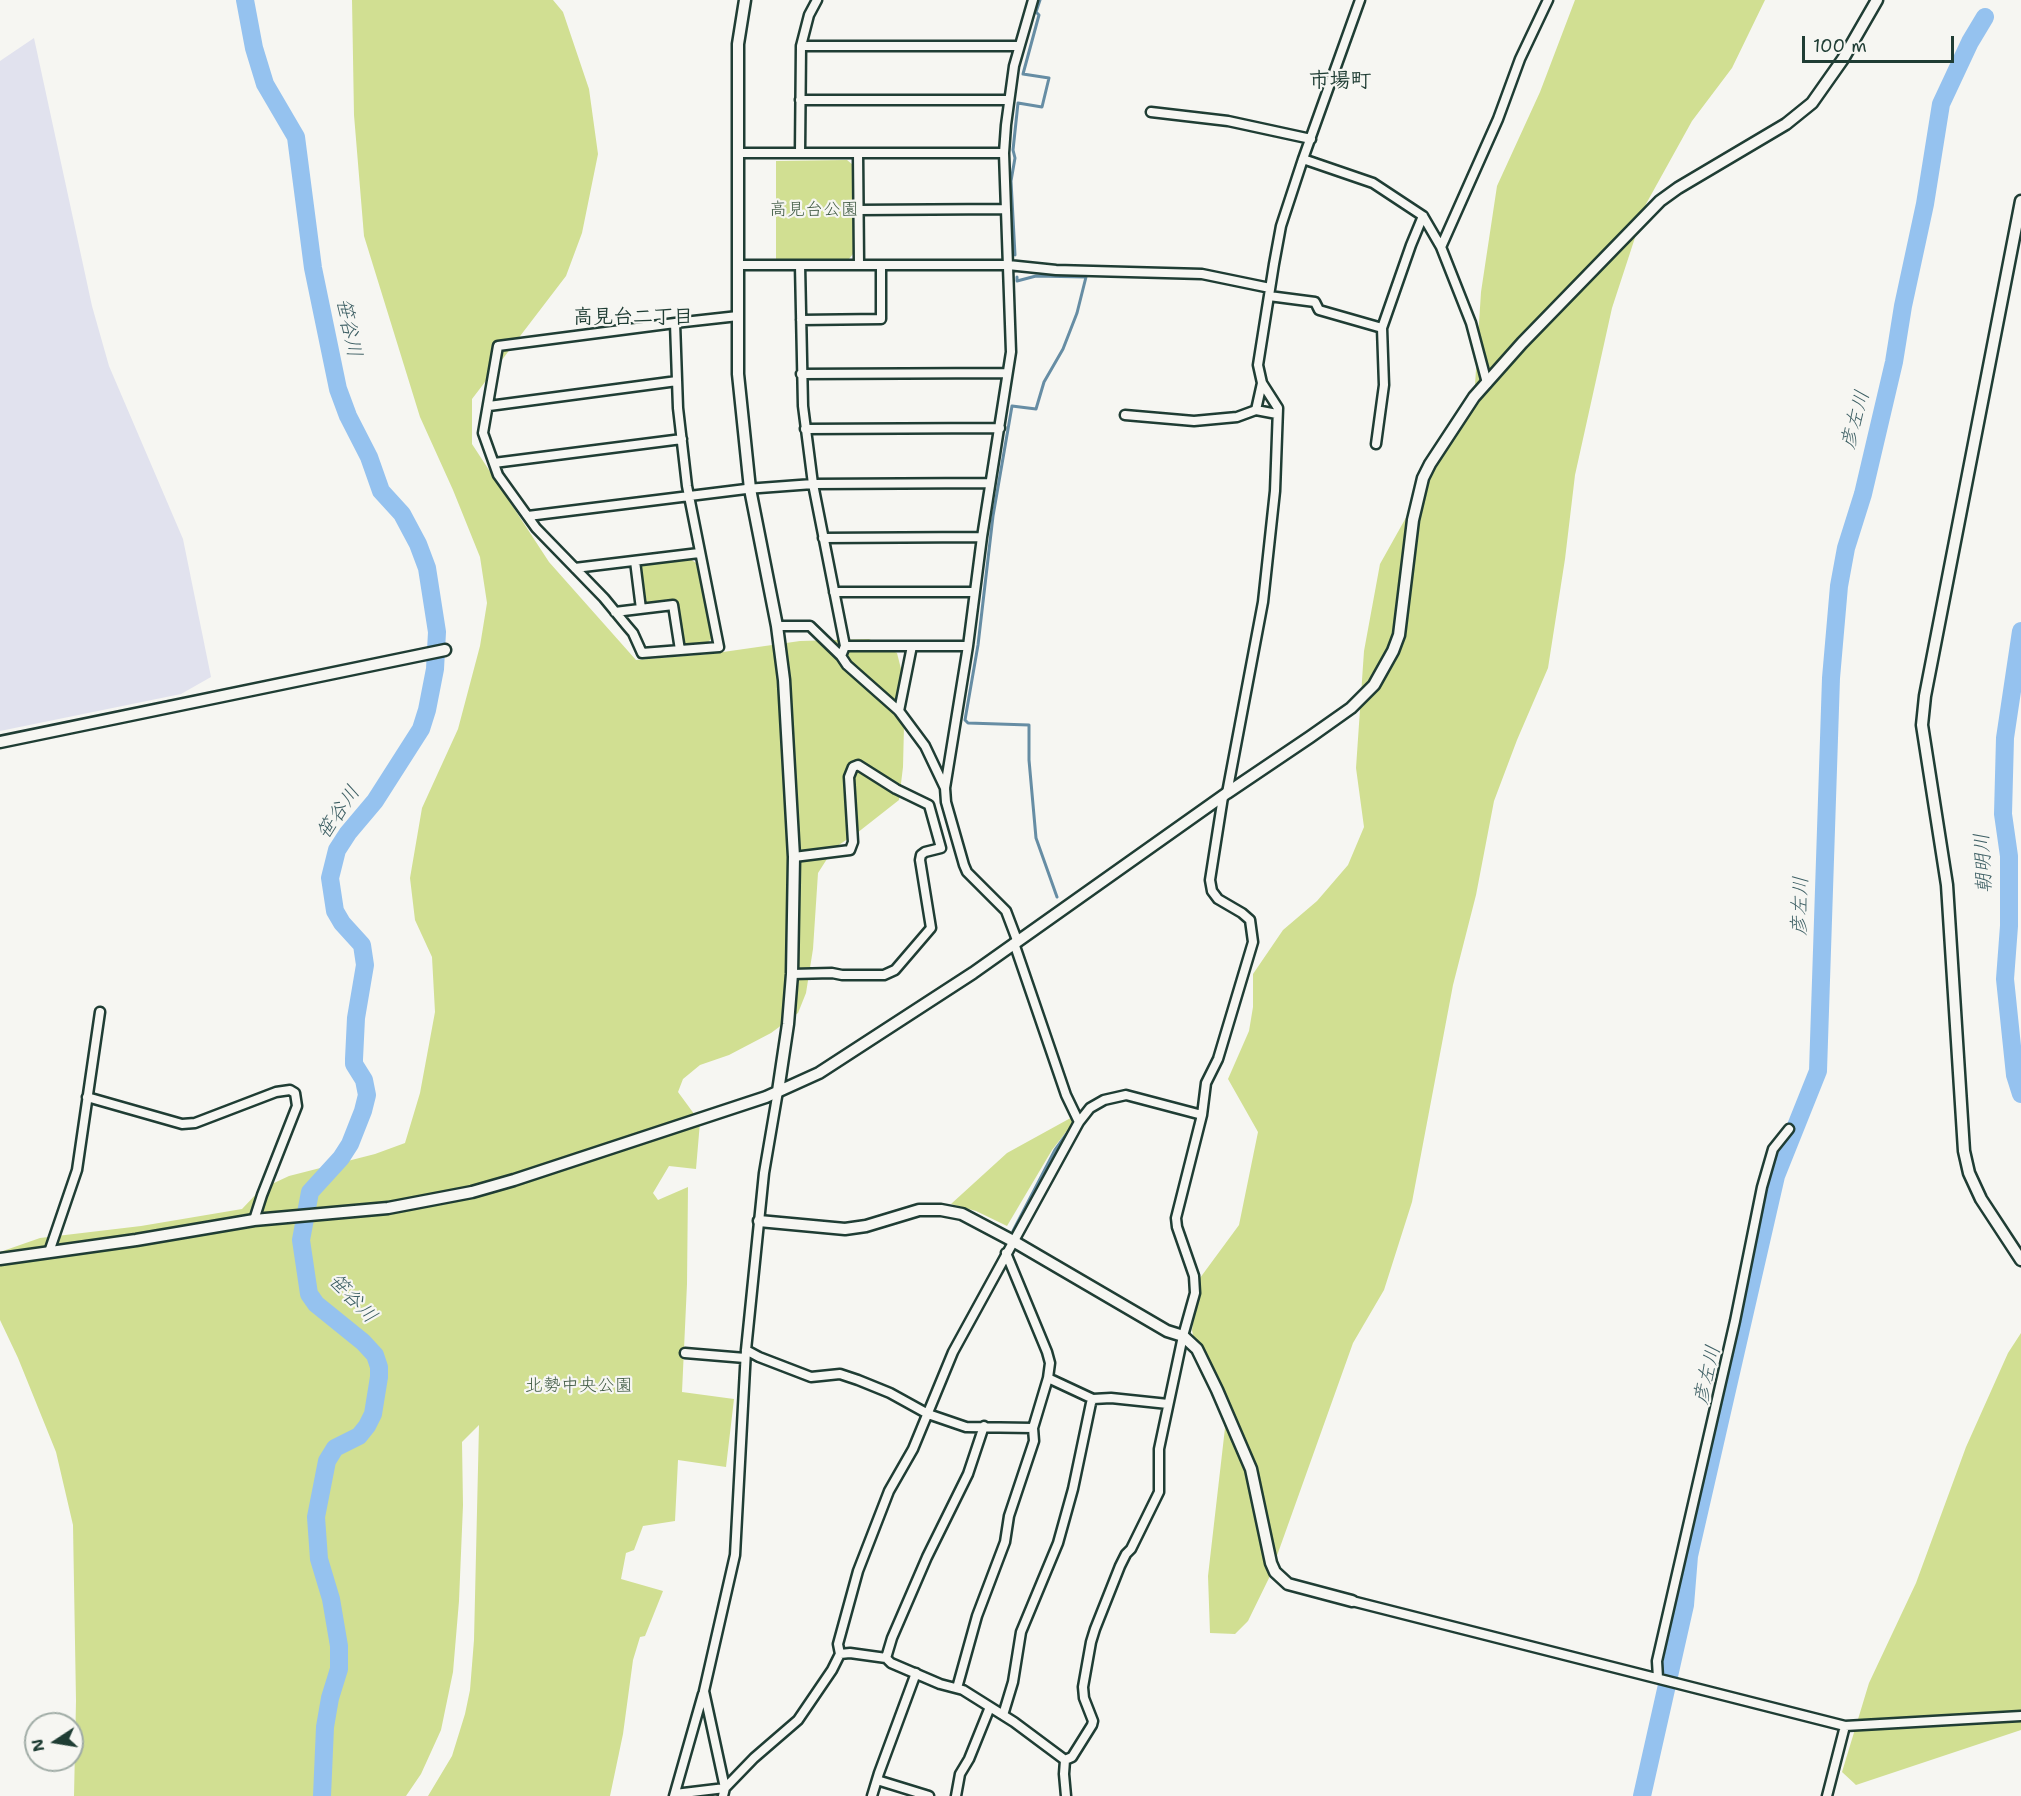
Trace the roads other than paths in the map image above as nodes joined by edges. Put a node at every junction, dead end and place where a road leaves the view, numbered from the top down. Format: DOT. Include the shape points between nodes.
graph roads {
  1 [pos="745,0"];
  2 [pos="817,0"];
  3 [pos="1033,0"];
  4 [pos="1360,0"];
  5 [pos="1548,0"];
  6 [pos="1877,0"];
  7 [pos="801,46"];
  8 [pos="1019,46"];
  9 [pos="800,100"];
  10 [pos="1008,100"];
  11 [pos="1151,112"];
  12 [pos="1311,139"];
  13 [pos="738,153"];
  14 [pos="800,153"];
  15 [pos="858,153"];
  16 [pos="1004,153"];
  17 [pos="1303,159"];
  18 [pos="2021,201"];
  19 [pos="1005,209"];
  20 [pos="858,210"];
  21 [pos="1423,216"];
  22 [pos="1441,247"];
  23 [pos="859,264"];
  24 [pos="881,264"];
  25 [pos="800,265"];
  26 [pos="1008,265"];
  27 [pos="738,266"];
  28 [pos="1270,292"];
  29 [pos="738,316"];
  30 [pos="801,320"];
  31 [pos="675,323"];
  32 [pos="1382,328"];
  33 [pos="1007,373"];
  34 [pos="801,374"];
  35 [pos="677,381"];
  36 [pos="1262,383"];
  37 [pos="1487,383"];
  38 [pos="489,406"];
  39 [pos="1256,410"];
  40 [pos="1277,414"];
  41 [pos="1125,416"];
  42 [pos="1000,428"];
  43 [pos="805,429"];
  44 [pos="681,439"];
  45 [pos="1376,444"];
  46 [pos="494,463"];
  47 [pos="990,483"];
  48 [pos="813,484"];
  49 [pos="750,489"];
  50 [pos="689,496"];
  51 [pos="528,516"];
  52 [pos="982,537"];
  53 [pos="823,538"];
  54 [pos="699,553"];
  55 [pos="635,561"];
  56 [pos="575,568"];
  57 [pos="974,591"];
  58 [pos="834,592"];
  59 [pos="641,609"];
  60 [pos="615,612"];
  61 [pos="777,626"];
  62 [pos="845,646"];
  63 [pos="912,646"];
  64 [pos="968,646"];
  65 [pos="445,650"];
  66 [pos="680,650"];
  67 [pos="841,656"];
  68 [pos="899,711"];
  69 [pos="0,742"];
  70 [pos="945,788"];
  71 [pos="1225,795"];
  72 [pos="794,857"];
  73 [pos="1015,942"];
  74 [pos="792,974"];
  75 [pos="99,1012"];
  76 [pos="778,1091"];
  77 [pos="87,1097"];
  78 [pos="1202,1115"];
  79 [pos="1079,1122"];
  80 [pos="1789,1129"];
  81 [pos="254,1220"];
  82 [pos="759,1221"];
  83 [pos="1013,1240"];
  84 [pos="49,1252"];
  85 [pos="1006,1253"];
  86 [pos="0,1259"];
  87 [pos="2021,1260"];
  88 [pos="1183,1336"];
  89 [pos="685,1353"];
  90 [pos="746,1354"];
  91 [pos="1048,1378"];
  92 [pos="1093,1399"];
  93 [pos="1168,1404"];
  94 [pos="928,1414"];
  95 [pos="984,1426"];
  96 [pos="1034,1428"];
  97 [pos="1352,1601"];
  98 [pos="840,1654"];
  99 [pos="886,1658"];
  100 [pos="916,1673"];
  101 [pos="1659,1678"];
  102 [pos="957,1688"];
  103 [pos="704,1691"];
  104 [pos="990,1707"];
  105 [pos="1003,1715"];
  106 [pos="2021,1716"];
  107 [pos="1845,1726"];
  108 [pos="1065,1761"];
  109 [pos="877,1780"];
  110 [pos="724,1792"];
  111 [pos="675,1795"];
  112 [pos="872,1796"];
  113 [pos="929,1796"];
  114 [pos="956,1796"];
  115 [pos="1066,1796"];
  116 [pos="1827,1796"];
  1 -- 13 [label="street" via="738,44"];
  2 -- 7 [label="street"];
  3 -- 8 [label="street"];
  4 -- 12 [label="street"];
  5 -- 22 [label="street"];
  6 -- 37 [label="street" via="1812,103 1786,124 1660,201"];
  7 -- 8 [label="street"];
  7 -- 9 [label="street"];
  8 -- 10 [label="street"];
  9 -- 10 [label="street"];
  9 -- 14 [label="street"];
  10 -- 16 [label="street"];
  11 -- 12 [label="street" via="1228,121"];
  12 -- 17 [label="street"];
  13 -- 14 [label="street"];
  13 -- 27 [label="street"];
  14 -- 15 [label="street"];
  15 -- 16 [label="street"];
  15 -- 20 [label="street"];
  16 -- 19 [label="street"];
  17 -- 21 [label="street" via="1373,183"];
  17 -- 28 [label="street" via="1281,226"];
  18 -- 87 [label="street" via="1925,696 1923,725 1947,885 1964,1151 1981,1199"];
  19 -- 20 [label="street"];
  19 -- 26 [label="street"];
  20 -- 23 [label="street"];
  21 -- 22 [label="street"];
  21 -- 32 [label="street"];
  22 -- 37 [label="street" via="1472,323"];
  23 -- 24 [label="street"];
  23 -- 25 [label="street"];
  24 -- 26 [label="street"];
  24 -- 30 [label="street" via="881,319"];
  25 -- 27 [label="street"];
  25 -- 30 [label="street"];
  26 -- 28 [label="street" via="1202,274"];
  26 -- 33 [label="street" via="1011,352"];
  27 -- 29 [label="street"];
  28 -- 32 [label="street" via="1314,302 1318,310"];
  28 -- 36 [label="street" via="1258,366"];
  29 -- 31 [label="street"];
  29 -- 49 [label="street" via="738,374"];
  30 -- 34 [label="street"];
  31 -- 35 [label="street"];
  31 -- 38 [label="street" via="498,346"];
  32 -- 45 [label="street" via="1384,385"];
  33 -- 34 [label="street"];
  33 -- 42 [label="street"];
  34 -- 43 [label="street"];
  35 -- 38 [label="street"];
  35 -- 44 [label="street"];
  36 -- 39 [label="street"];
  36 -- 40 [label="street" via="1278,408"];
  37 -- 71 [label="street" via="1454,426 1423,478 1413,520 1399,635 1374,685 1351,708"];
  38 -- 46 [label="street" via="483,433"];
  39 -- 40 [label="street"];
  39 -- 41 [label="street" via="1237,417 1194,421"];
  40 -- 71 [label="street" via="1275,491 1263,602"];
  42 -- 43 [label="street"];
  42 -- 47 [label="street"];
  43 -- 48 [label="street"];
  44 -- 46 [label="street"];
  44 -- 50 [label="street"];
  46 -- 51 [label="street" via="498,475"];
  47 -- 48 [label="street"];
  47 -- 52 [label="street"];
  48 -- 49 [label="street"];
  48 -- 53 [label="street"];
  49 -- 50 [label="street"];
  49 -- 61 [label="street"];
  50 -- 51 [label="street"];
  50 -- 54 [label="street"];
  51 -- 56 [label="street"];
  52 -- 53 [label="street"];
  52 -- 57 [label="street"];
  53 -- 58 [label="street"];
  54 -- 55 [label="street"];
  54 -- 66 [label="street" via="718,647"];
  55 -- 56 [label="street"];
  55 -- 59 [label="street"];
  56 -- 60 [label="street"];
  57 -- 58 [label="street"];
  57 -- 64 [label="street"];
  58 -- 62 [label="street"];
  59 -- 60 [label="street"];
  59 -- 66 [label="street" via="674,605"];
  60 -- 66 [label="street" via="633,633 642,653"];
  61 -- 67 [label="street" via="810,626"];
  61 -- 72 [label="street" via="789,744"];
  62 -- 63 [label="street"];
  62 -- 67 [label="street"];
  63 -- 64 [label="street"];
  63 -- 68 [label="street"];
  64 -- 70 [label="street"];
  65 -- 69 [label="street"];
  67 -- 68 [label="street"];
  68 -- 70 [label="street" via="925,746"];
  70 -- 73 [label="street" via="967,872 1006,911"];
  71 -- 73 [label="street"];
  71 -- 78 [label="street" via="1210,880 1212,891 1250,920 1253,942 1218,1059 1206,1083"];
  72 -- 74 [label="street"];
  72 -- 74 [label="street" via="845,852 852,847 849,777 858,765 929,805 941,848 926,852 920,860 931,928 895,970 884,975"];
  73 -- 76 [label="street" via="819,1073"];
  73 -- 79 [label="street" via="1066,1095"];
  74 -- 76 [label="street"];
  75 -- 77 [label="street"];
  76 -- 81 [label="street" via="472,1192 388,1208"];
  76 -- 82 [label="street"];
  77 -- 81 [label="street" via="182,1124 195,1123 276,1092 295,1093 297,1106"];
  77 -- 84 [label="street" via="77,1170"];
  78 -- 79 [label="street" via="1126,1095 1090,1108"];
  78 -- 88 [label="street" via="1176,1218 1194,1276 1195,1293"];
  79 -- 83 [label="street"];
  80 -- 101 [label="street" via="1773,1149 1762,1187 1657,1661"];
  81 -- 84 [label="street"];
  82 -- 83 [label="street" via="845,1229 919,1210 941,1210 962,1214"];
  82 -- 90 [label="street"];
  83 -- 85 [label="street"];
  83 -- 88 [label="street"];
  84 -- 86 [label="street"];
  85 -- 91 [label="street" via="1047,1352"];
  85 -- 94 [label="street" via="953,1352"];
  88 -- 93 [label="street"];
  88 -- 97 [label="street" via="1197,1349 1249,1463 1275,1572 1288,1584"];
  89 -- 90 [label="street"];
  90 -- 94 [label="street" via="811,1377 840,1374 890,1393"];
  90 -- 103 [label="street" via="735,1555"];
  91 -- 92 [label="street"];
  91 -- 96 [label="street"];
  92 -- 93 [label="street"];
  92 -- 105 [label="street" via="1058,1543 1022,1632"];
  93 -- 108 [label="street" via="1159,1449 1158,1497 1126,1554 1090,1642 1083,1693 1092,1725 1072,1757"];
  94 -- 95 [label="street" via="966,1427"];
  94 -- 98 [label="street" via="889,1491 858,1571 838,1644"];
  95 -- 96 [label="street"];
  95 -- 99 [label="street" via="968,1474 927,1557"];
  96 -- 102 [label="street" via="1034,1441 1009,1516 1005,1542"];
  97 -- 101 [label="street"];
  98 -- 99 [label="street"];
  98 -- 110 [label="street" via="798,1720 754,1758"];
  99 -- 100 [label="street"];
  100 -- 102 [label="street"];
  100 -- 109 [label="street"];
  101 -- 107 [label="street"];
  102 -- 104 [label="street"];
  103 -- 110 [label="street"];
  103 -- 111 [label="street"];
  104 -- 105 [label="street"];
  104 -- 114 [label="street" via="960,1774"];
  105 -- 108 [label="street"];
  106 -- 107 [label="street"];
  107 -- 116 [label="street"];
  108 -- 115 [label="street"];
  109 -- 112 [label="street"];
  109 -- 113 [label="street"];
  110 -- 111 [label="street"];
}
